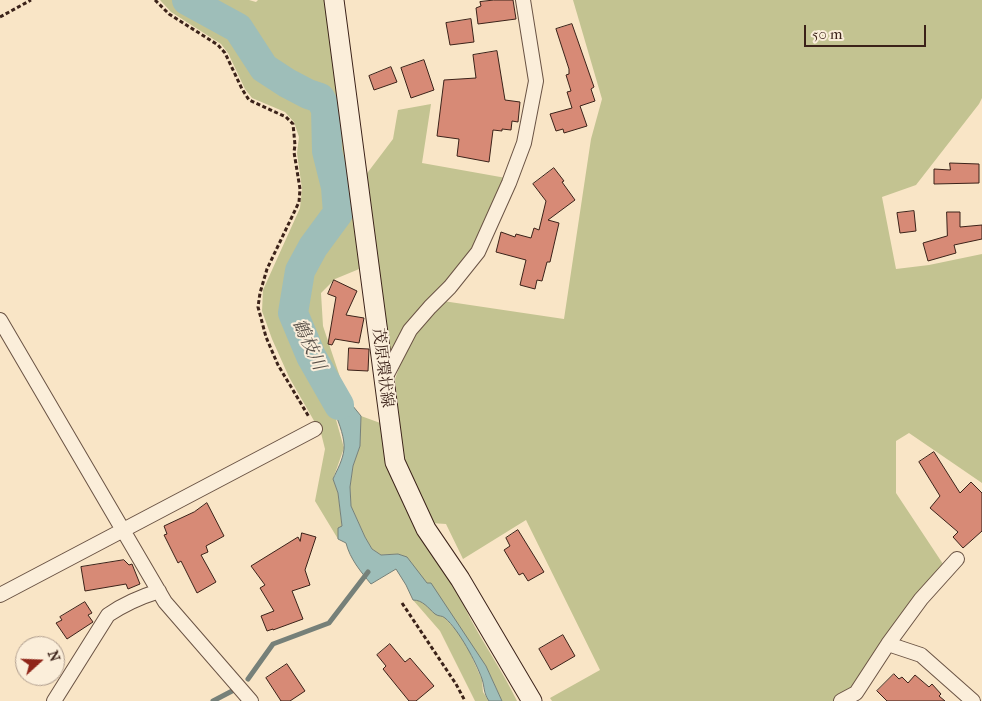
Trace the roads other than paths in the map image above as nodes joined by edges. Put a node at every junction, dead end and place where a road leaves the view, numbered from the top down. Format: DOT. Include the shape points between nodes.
graph roads {
  1 [pos="334,0"];
  2 [pos="523,0"];
  3 [pos="0,320"];
  4 [pos="384,380"];
  5 [pos="315,429"];
  6 [pos="124,530"];
  7 [pos="957,558"];
  8 [pos="159,591"];
  9 [pos="0,594"];
  10 [pos="888,644"];
  11 [pos="54,701"];
  12 [pos="251,701"];
  13 [pos="532,701"];
  14 [pos="841,701"];
  15 [pos="973,701"];
  1 -- 4 [label="main road, 茂原環状線"];
  2 -- 4 [label="street" via="536,81 524,143 478,252 410,330"];
  3 -- 6 [label="street"];
  4 -- 13 [label="main road, 茂原環状線" via="394,462 426,529 460,579"];
  5 -- 6 [label="street"];
  6 -- 8 [label="street"];
  6 -- 9 [label="street"];
  7 -- 10 [label="street"];
  8 -- 11 [label="street" via="136,598 108,615"];
  8 -- 12 [label="street"];
  10 -- 14 [label="street" via="856,693"];
  10 -- 15 [label="street" via="921,655"];
}
